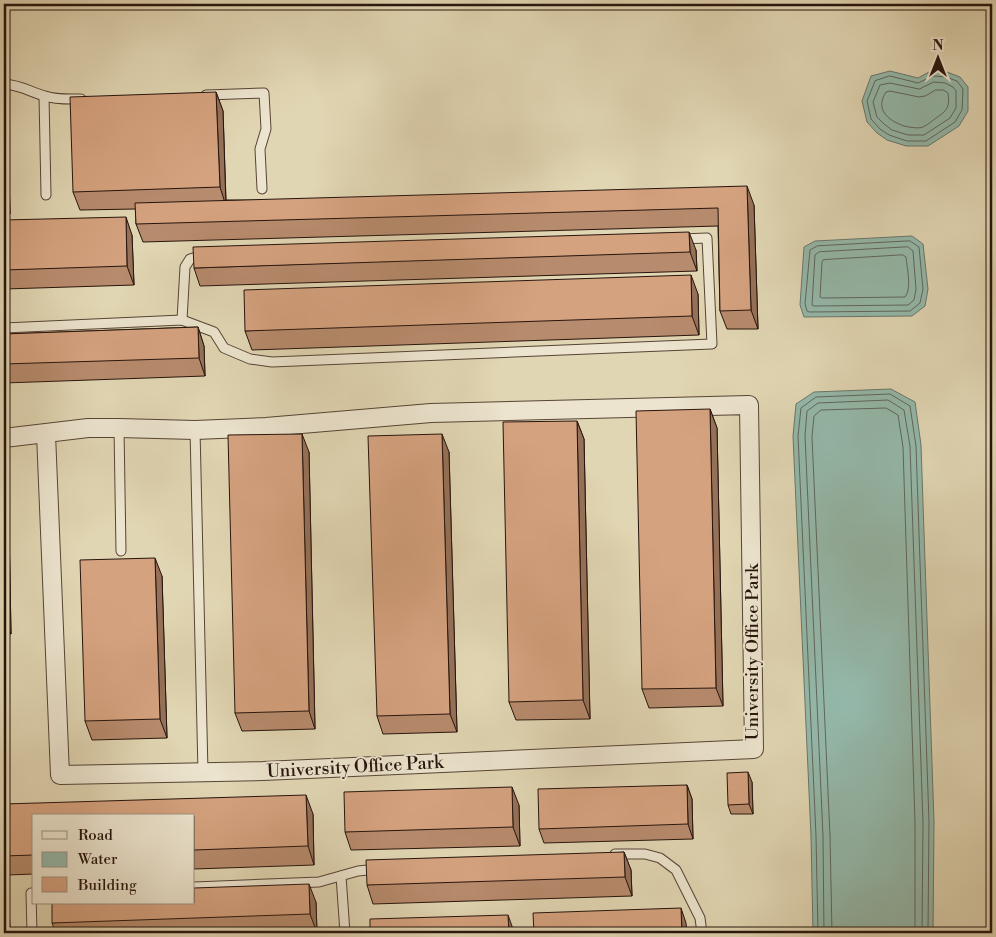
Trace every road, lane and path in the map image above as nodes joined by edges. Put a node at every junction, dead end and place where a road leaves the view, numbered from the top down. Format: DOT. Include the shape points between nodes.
graph roads {
  1 [pos="4,84"];
  2 [pos="197,95"];
  3 [pos="44,96"];
  4 [pos="92,98"];
  5 [pos="262,190"];
  6 [pos="46,195"];
  7 [pos="668,239"];
  8 [pos="212,254"];
  9 [pos="182,320"];
  10 [pos="4,328"];
  11 [pos="4,426"];
  12 [pos="119,428"];
  13 [pos="194,430"];
  14 [pos="46,434"];
  15 [pos="4,438"];
  16 [pos="121,551"];
  17 [pos="203,772"];
  18 [pos="604,855"];
  19 [pos="388,869"];
  20 [pos="341,876"];
  21 [pos="195,887"];
  22 [pos="32,893"];
  23 [pos="32,933"];
  24 [pos="345,933"];
  25 [pos="702,933"];
  1 -- 3 [label="lane" via="18,85"];
  2 -- 5 [label="lane" via="264,93 266,129 260,150"];
  3 -- 4 [label="lane"];
  3 -- 6 [label="lane"];
  7 -- 9 [label="lane" via="707,238 712,344 272,362 250,359 224,348 214,332"];
  8 -- 9 [label="lane" via="190,259 185,267"];
  9 -- 10 [label="lane"];
  11 -- 14 [label="street"];
  12 -- 13 [label="street, University Office Park"];
  12 -- 14 [label="street, University Office Park" via="88,428"];
  12 -- 16 [label="lane"];
  13 -- 17 [label="lane"];
  13 -- 17 [label="street, University Office Park" via="431,413 749,405 754,748"];
  14 -- 15 [label="street, University Office Park"];
  14 -- 17 [label="street, University Office Park" via="60,775"];
  18 -- 25 [label="lane" via="645,854 660,858 676,870 700,918"];
  19 -- 20 [label="lane"];
  20 -- 21 [label="lane" via="319,882"];
  20 -- 24 [label="lane"];
  22 -- 23 [label="lane"];
}
